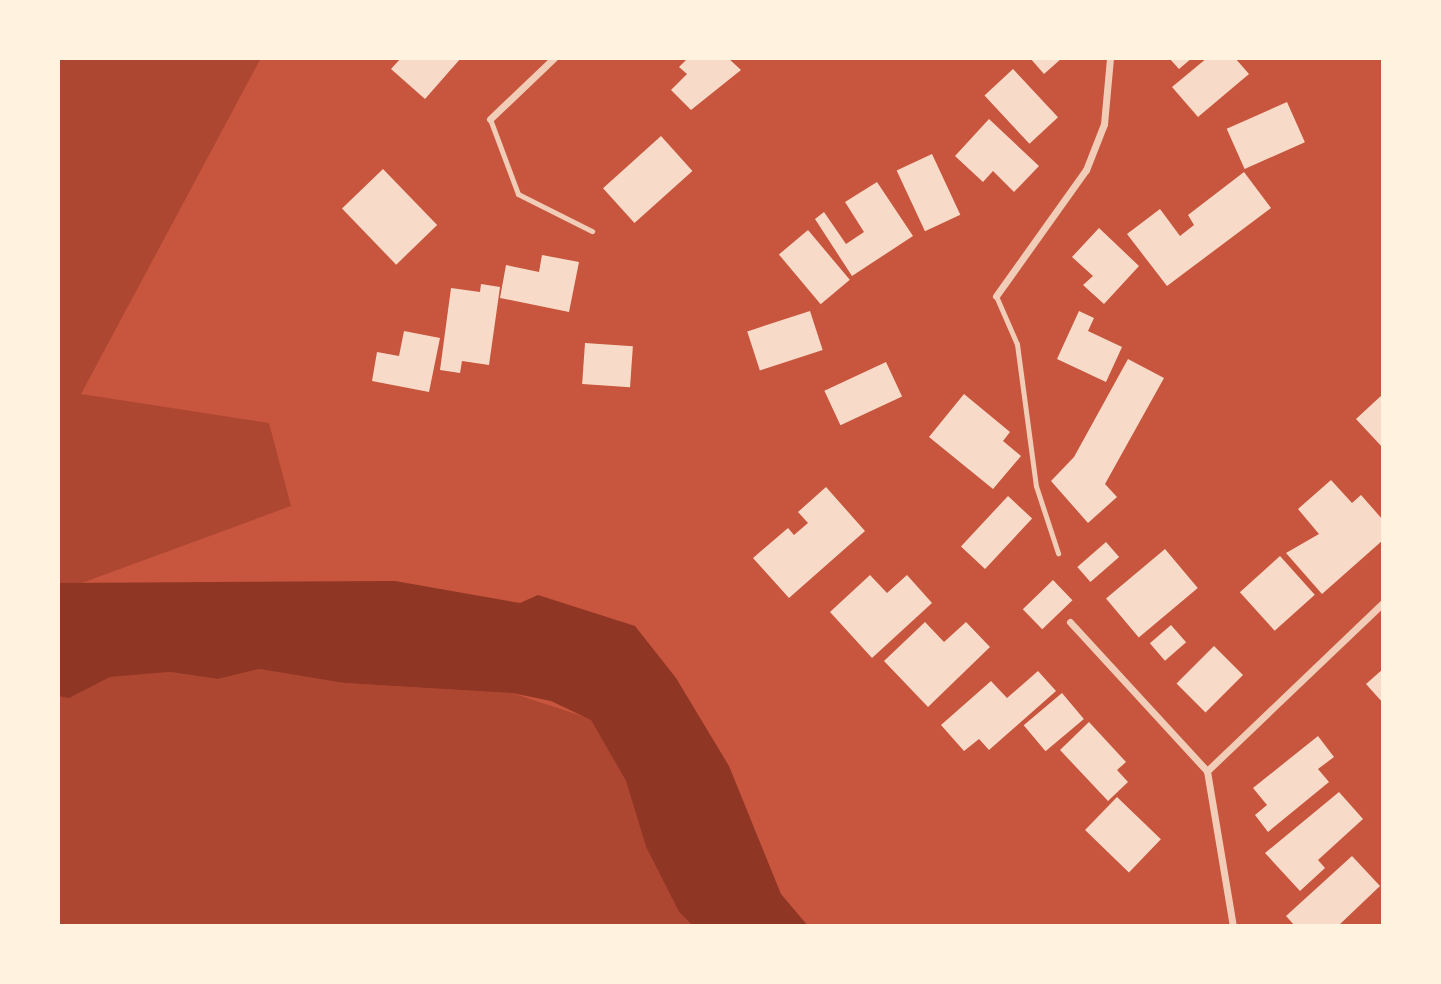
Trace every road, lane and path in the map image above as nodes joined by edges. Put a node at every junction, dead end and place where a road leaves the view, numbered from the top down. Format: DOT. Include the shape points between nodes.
graph roads {
  1 [pos="554,58"];
  2 [pos="1110,58"];
  3 [pos="490,119"];
  4 [pos="592,231"];
  5 [pos="996,296"];
  6 [pos="1058,553"];
  7 [pos="1383,603"];
  8 [pos="1070,622"];
  9 [pos="1207,771"];
  10 [pos="1233,926"];
  1 -- 3 [label="street"];
  2 -- 5 [label="street" via="1104,124 1086,170"];
  3 -- 4 [label="lane" via="518,194"];
  5 -- 6 [label="lane" via="1017,344 1036,486"];
  7 -- 9 [label="street"];
  8 -- 9 [label="street"];
  9 -- 10 [label="street"];
}
